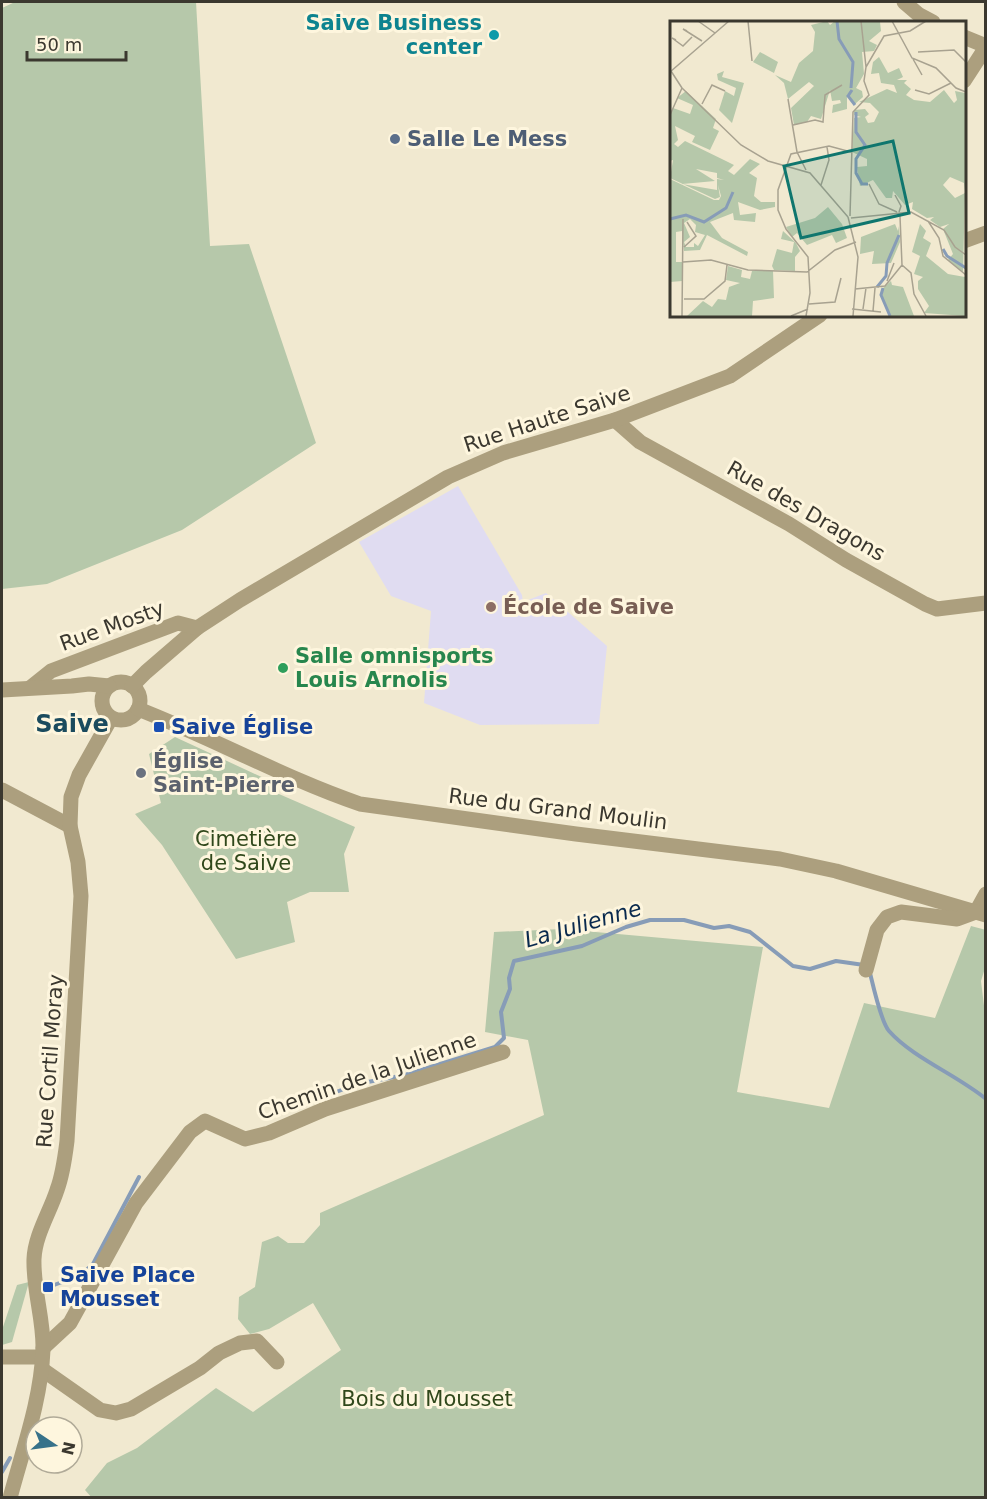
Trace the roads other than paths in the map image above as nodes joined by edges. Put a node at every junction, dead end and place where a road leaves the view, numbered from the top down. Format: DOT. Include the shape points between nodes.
graph roads {
  1 [pos="904,2"];
  2 [pos="931,21"];
  3 [pos="966,38"];
  4 [pos="986,46"];
  5 [pos="966,78"];
  6 [pos="986,233"];
  7 [pos="966,240"];
  8 [pos="819,316"];
  9 [pos="615,420"];
  10 [pos="986,603"];
  11 [pos="197,628"];
  12 [pos="109,686"];
  13 [pos="132,686"];
  14 [pos="32,687"];
  15 [pos="72,687"];
  16 [pos="2,690"];
  17 [pos="102,701"];
  18 [pos="138,709"];
  19 [pos="111,718"];
  20 [pos="2,789"];
  21 [pos="70,826"];
  22 [pos="986,894"];
  23 [pos="981,914"];
  24 [pos="868,967"];
  25 [pos="503,1052"];
  26 [pos="2,1357"];
  27 [pos="43,1359"];
  28 [pos="277,1362"];
  29 [pos="10,1497"];
  1 -- 2 [label="street"];
  3 -- 4 [label="street"];
  4 -- 5 [label="street"];
  6 -- 7 [label="street"];
  8 -- 9 [label="street, Rue Haute Saive" via="730,376"];
  9 -- 10 [label="street, Rue des Dragons" via="640,442 925,604 937,609"];
  9 -- 11 [label="street, Rue Haute Saive" via="503,453 464,469"];
  11 -- 13 [label="street, Rue Mosty"];
  11 -- 14 [label="street, Rue Mosty" via="178,622 51,671"];
  12 -- 13 [label="street" via="121,682"];
  12 -- 15 [label="street, Rue Mosty"];
  12 -- 17 [label="street"];
  13 -- 18 [label="street" via="139,697"];
  14 -- 15 [label="street, Rue Mosty"];
  14 -- 16 [label="street, Rue Mosty"];
  15 -- 17 [label="street, Rue Mosty"];
  17 -- 19 [label="street"];
  18 -- 19 [label="street" via="129,718"];
  18 -- 23 [label="street, Rue du Grand Moulin" via="360,804 780,859 836,871"];
  19 -- 21 [label="street" via="79,775 71,797"];
  20 -- 21 [label="street"];
  21 -- 27 [label="street, Rue Cortil Moray" via="81,896 68,1141 60,1180 34,1258"];
  22 -- 23 [label="street"];
  23 -- 24 [label="street" via="957,919 900,912 887,917 877,930"];
  25 -- 27 [label="street, Chemin de la Julienne" via="245,1139 205,1121 190,1132 136,1203 70,1323"];
  26 -- 27 [label="street"];
  27 -- 28 [label="street" via="100,1410 117,1413 240,1343 257,1341"];
  27 -- 29 [label="street"];
}
